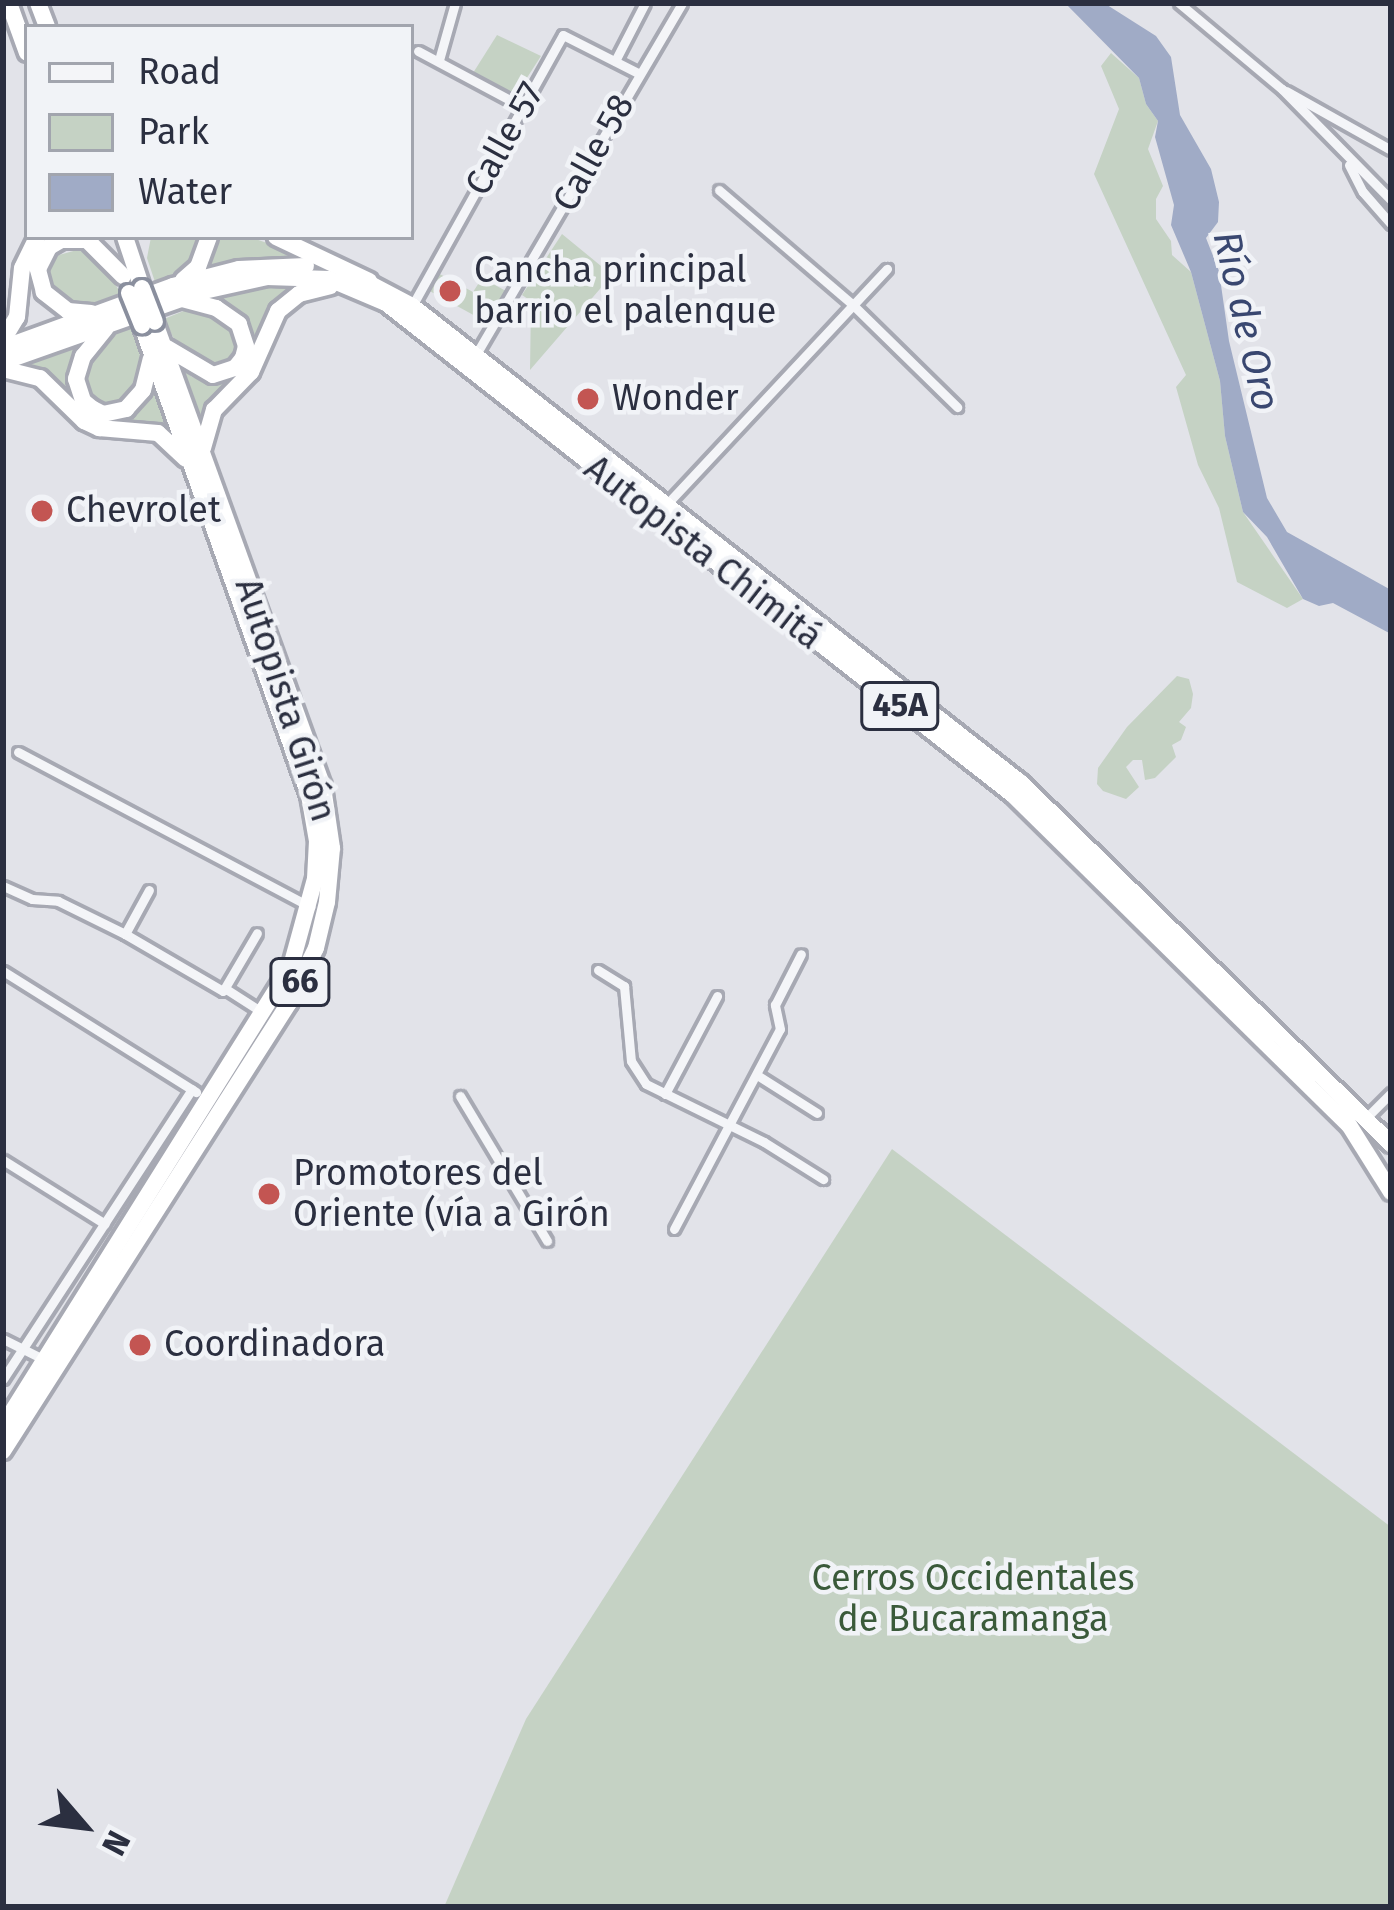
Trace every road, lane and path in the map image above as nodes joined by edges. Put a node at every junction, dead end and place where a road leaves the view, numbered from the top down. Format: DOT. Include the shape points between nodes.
graph roads {
  1 [pos="8,3"];
  2 [pos="455,3"];
  3 [pos="645,3"];
  4 [pos="682,3"];
  5 [pos="1179,3"];
  6 [pos="24,44"];
  7 [pos="418,51"];
  8 [pos="439,60"];
  9 [pos="614,61"];
  10 [pos="638,74"];
  11 [pos="1282,89"];
  12 [pos="523,107"];
  13 [pos="1391,150"];
  14 [pos="1347,160"];
  15 [pos="719,190"];
  16 [pos="1391,200"];
  17 [pos="1391,224"];
  18 [pos="36,240"];
  19 [pos="108,240"];
  20 [pos="126,240"];
  21 [pos="141,240"];
  22 [pos="208,240"];
  23 [pos="286,240"];
  24 [pos="886,269"];
  25 [pos="370,281"];
  26 [pos="350,286"];
  27 [pos="177,293"];
  28 [pos="139,299"];
  29 [pos="853,304"];
  30 [pos="412,306"];
  31 [pos="104,319"];
  32 [pos="3,344"];
  33 [pos="157,348"];
  34 [pos="475,356"];
  35 [pos="3,366"];
  36 [pos="957,407"];
  37 [pos="198,463"];
  38 [pos="664,506"];
  39 [pos="18,752"];
  40 [pos="3,886"];
  41 [pos="149,890"];
  42 [pos="311,907"];
  43 [pos="257,933"];
  44 [pos="124,934"];
  45 [pos="801,954"];
  46 [pos="598,970"];
  47 [pos="3,971"];
  48 [pos="226,989"];
  49 [pos="717,996"];
  50 [pos="264,1013"];
  51 [pos="757,1075"];
  52 [pos="192,1089"];
  53 [pos="1391,1093"];
  54 [pos="665,1094"];
  55 [pos="460,1096"];
  56 [pos="211,1102"];
  57 [pos="818,1113"];
  58 [pos="1365,1120"];
  59 [pos="728,1128"];
  60 [pos="1391,1144"];
  61 [pos="3,1160"];
  62 [pos="823,1179"];
  63 [pos="1387,1183"];
  64 [pos="105,1224"];
  65 [pos="674,1229"];
  66 [pos="547,1241"];
  67 [pos="3,1339"];
  68 [pos="22,1351"];
  69 [pos="45,1360"];
  70 [pos="3,1379"];
  71 [pos="3,1426"];
  72 [pos="3,1451"];
  1 -- 6 [label="highway"];
  2 -- 8 [label="street"];
  3 -- 9 [label="street, Calle 58"];
  4 -- 10 [label="street, Calle 58"];
  5 -- 11 [label="street"];
  7 -- 8 [label="street"];
  8 -- 12 [label="street"];
  9 -- 10 [label="street"];
  9 -- 12 [label="street, Calle 57" via="563,35"];
  10 -- 34 [label="street, Calle 58"];
  11 -- 13 [label="street"];
  11 -- 14 [label="street"];
  12 -- 30 [label="street, Calle 57"];
  14 -- 16 [label="street"];
  14 -- 17 [label="street"];
  15 -- 29 [label="street"];
  18 -- 32 [label="highway"];
  19 -- 28 [label="highway, Autopista Girón / 66"];
  20 -- 28 [label="highway, Autopista Girón / 66"];
  21 -- 28 [label="highway"];
  22 -- 27 [label="highway"];
  23 -- 25 [label="highway"];
  24 -- 29 [label="street"];
  25 -- 27 [label="highway, Autopista Chimitá / 45A" via="276,266"];
  25 -- 30 [label="highway, Autopista Chimitá / 45A"];
  26 -- 27 [label="highway, Autopista Chimitá / 45A" via="267,277"];
  26 -- 37 [label="highway" via="312,289 278,310 251,372 214,410"];
  26 -- 63 [label="highway, Autopista Chimitá / 45A" via="405,315 1012,794 1349,1125"];
  27 -- 28 [label="highway, Autopista Chimitá / 45A"];
  27 -- 33 [label="highway" via="239,324 243,358 213,375"];
  28 -- 31 [label="highway, 45A"];
  28 -- 31 [label="highway" via="98,245 61,240 42,257 39,282 54,304"];
  28 -- 33 [label="highway, Autopista Girón / 66"];
  29 -- 36 [label="street"];
  29 -- 38 [label="street"];
  30 -- 34 [label="highway, Autopista Chimitá / 45A"];
  31 -- 32 [label="highway, 45A"];
  31 -- 33 [label="highway" via="78,367 78,391 92,410 116,413 135,401"];
  31 -- 35 [label="highway, 45A"];
  33 -- 37 [label="highway, Autopista Girón / 66"];
  34 -- 38 [label="highway, Autopista Chimitá / 45A"];
  35 -- 37 [label="highway" via="40,378 99,428 158,433"];
  37 -- 42 [label="highway, Autopista Girón / 66" via="309,795 317,861"];
  37 -- 72 [label="highway, Autopista Girón / 66" via="323,787 332,848 327,902 289,1003"];
  38 -- 58 [label="highway, Autopista Chimitá / 45A" via="1021,783"];
  39 -- 42 [label="street"];
  40 -- 44 [label="street" via="58,901"];
  41 -- 44 [label="street"];
  42 -- 50 [label="highway, Autopista Girón / 66" via="292,966"];
  43 -- 48 [label="street"];
  44 -- 48 [label="street"];
  45 -- 51 [label="street" via="775,1005 780,1029"];
  46 -- 54 [label="street" via="628,995 634,1072"];
  47 -- 52 [label="street"];
  48 -- 50 [label="street"];
  49 -- 54 [label="street"];
  50 -- 56 [label="highway, Autopista Girón / 66"];
  51 -- 57 [label="street"];
  51 -- 59 [label="street"];
  52 -- 56 [label="street"];
  52 -- 64 [label="street"];
  53 -- 58 [label="street"];
  54 -- 59 [label="street"];
  55 -- 66 [label="street"];
  56 -- 69 [label="highway, Autopista Girón / 66"];
  58 -- 60 [label="highway, Autopista Chimitá / 45A"];
  59 -- 62 [label="street"];
  59 -- 65 [label="street"];
  61 -- 64 [label="street"];
  64 -- 68 [label="street"];
  67 -- 68 [label="street"];
  68 -- 69 [label="street"];
  68 -- 70 [label="street"];
  69 -- 71 [label="highway, Autopista Girón / 66"];
}
